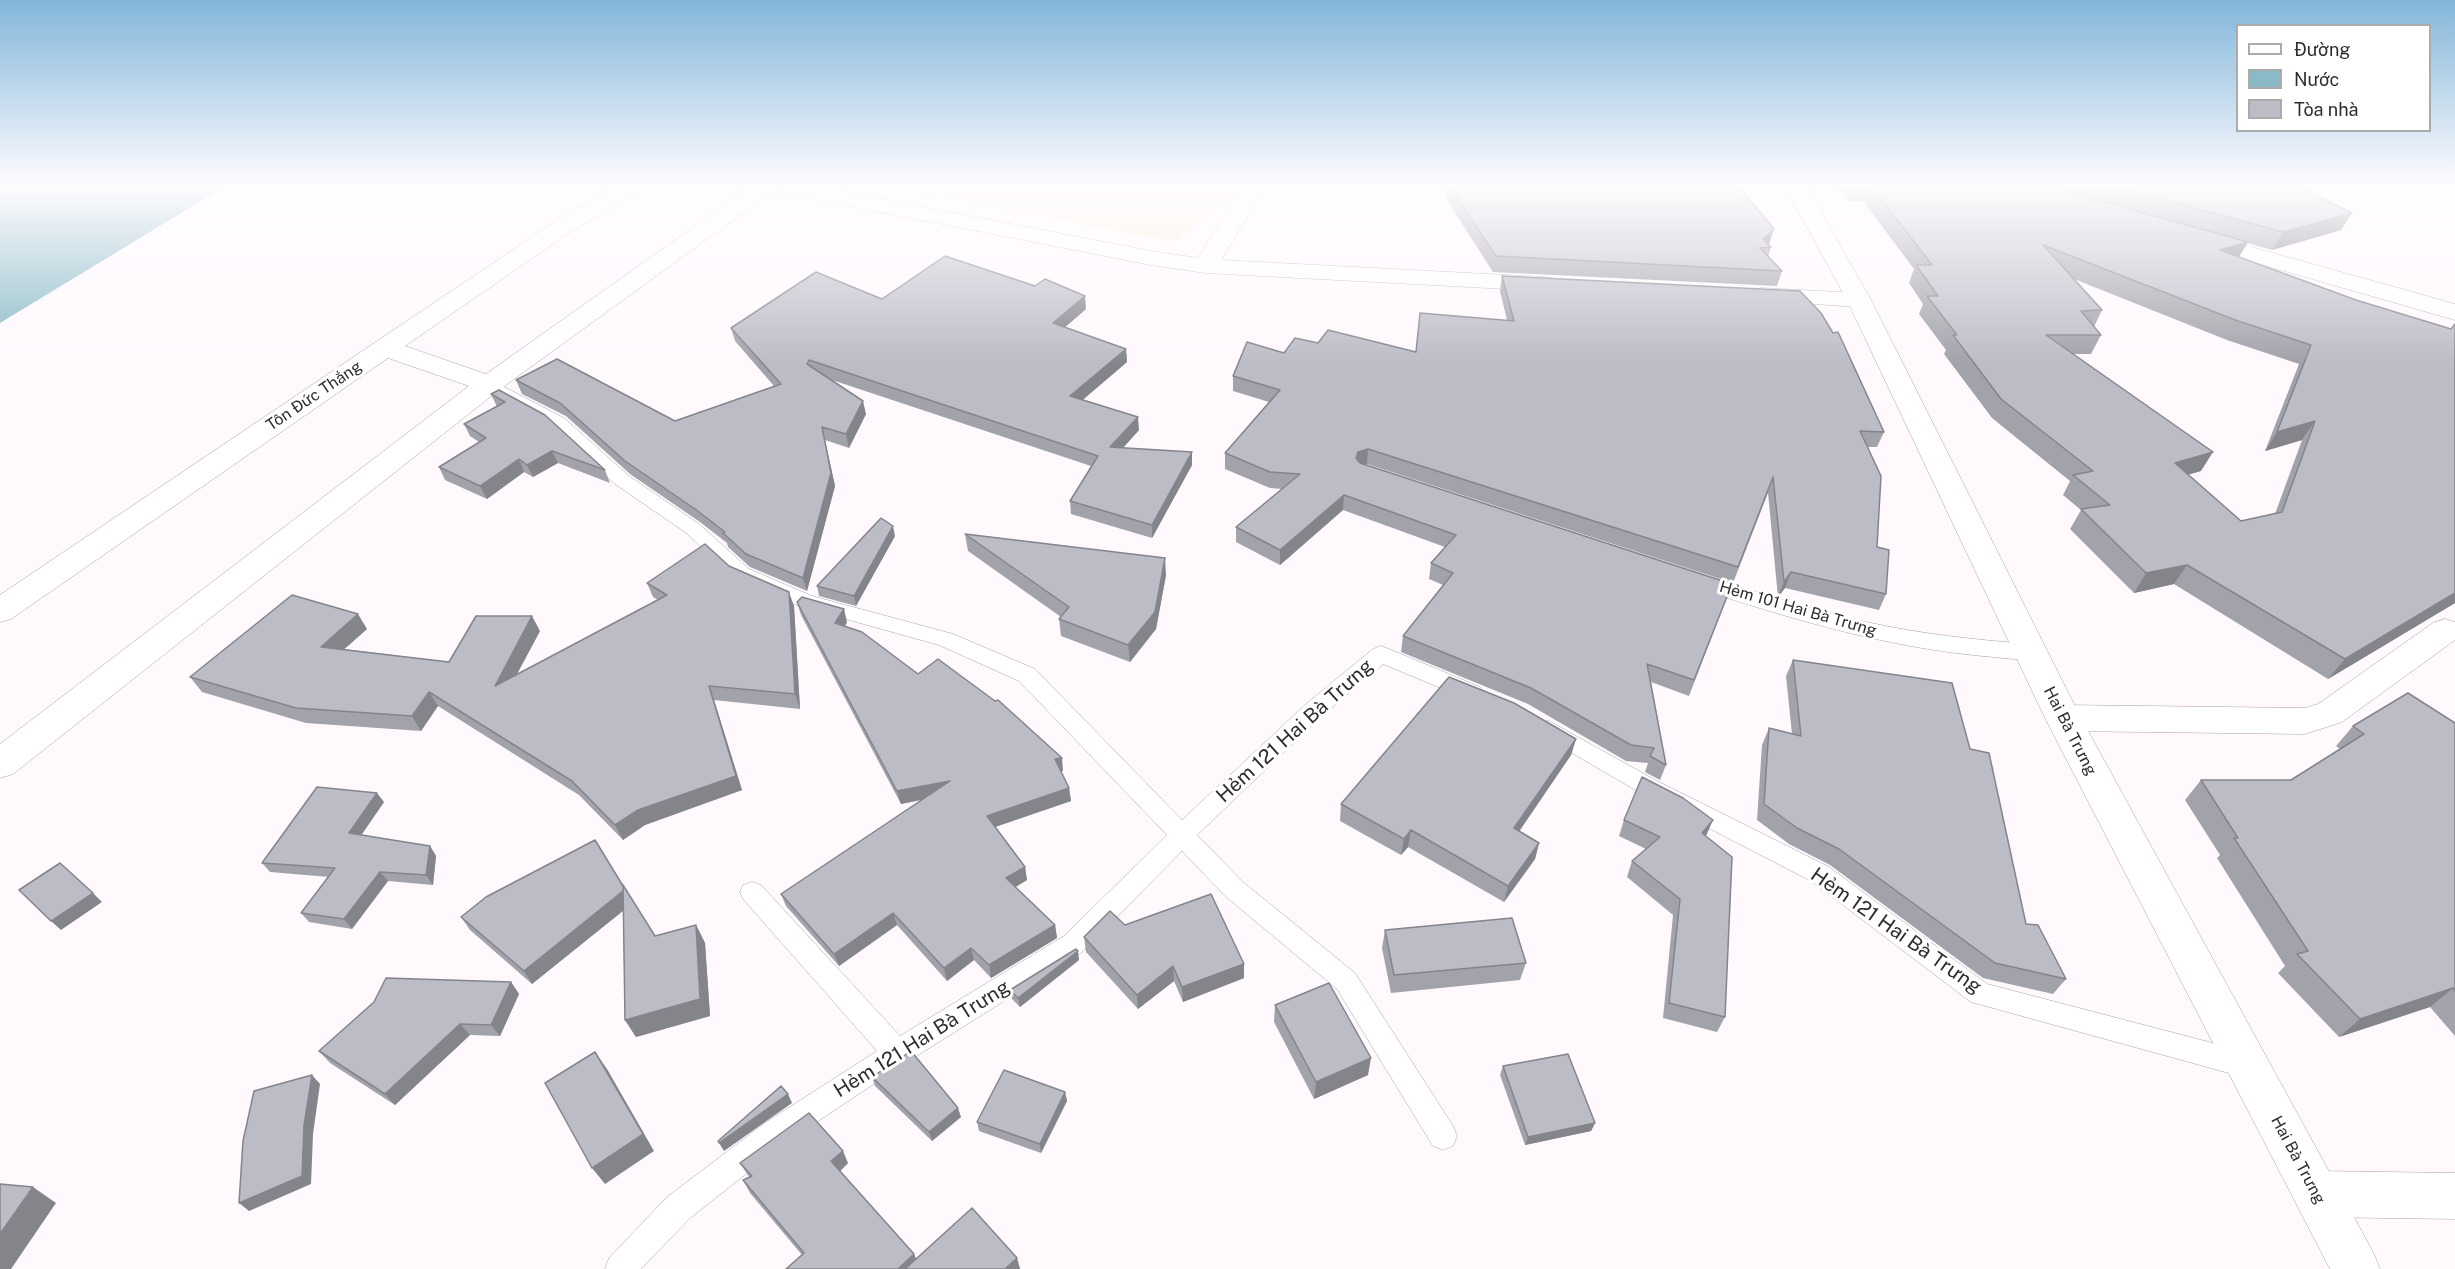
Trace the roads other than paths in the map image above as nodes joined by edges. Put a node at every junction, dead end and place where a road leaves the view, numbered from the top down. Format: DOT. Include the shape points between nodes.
graph roads {
  1 [pos="534,246"];
  2 [pos="681,246"];
  3 [pos="1092,246"];
  4 [pos="1217,246"];
  5 [pos="1829,246"];
  6 [pos="2223,246"];
  7 [pos="1205,266"];
  8 [pos="1563,285"];
  9 [pos="1740,294"];
  10 [pos="1859,300"];
  11 [pos="2455,312"];
  12 [pos="384,348"];
  13 [pos="489,384"];
  14 [pos="1685,576"];
  15 [pos="0,611"];
  16 [pos="2445,631"];
  17 [pos="2030,652"];
  18 [pos="1498,703"];
  19 [pos="1529,718"];
  20 [pos="2062,718"];
  21 [pos="0,764"];
  22 [pos="1181,836"];
  23 [pos="752,892"];
  24 [pos="897,1053"];
  25 [pos="2247,1065"];
  26 [pos="1443,1136"];
  27 [pos="2316,1194"];
  28 [pos="2455,1196"];
  29 [pos="620,1269"];
  30 [pos="2356,1269"];
  1 -- 12 [label="street, Tôn Đức Thắng"];
  2 -- 13 [label="street"];
  3 -- 7 [label="street"];
  4 -- 7 [label="street"];
  5 -- 10 [label="street, Hai Bà Trưng"];
  6 -- 11 [label="street"];
  7 -- 8 [label="street"];
  9 -- 10 [label="street"];
  10 -- 17 [label="street, Hai Bà Trưng"];
  12 -- 13 [label="street"];
  12 -- 15 [label="street, Tôn Đức Thắng"];
  13 -- 21 [label="street"];
  13 -- 22 [label="lane" via="558,422 622,480 692,528 742,574 806,601 946,639 1027,675"];
  14 -- 17 [label="lane, Hẻm 101 Hai Bà Trưng" via="1765,603 1875,632"];
  16 -- 20 [label="street" via="2330,713 2305,721"];
  17 -- 20 [label="street, Hai Bà Trưng"];
  18 -- 22 [label="lane, Hẻm 121 Hai Bà Trưng" via="1381,654 1314,710"];
  19 -- 25 [label="lane, Hẻm 121 Hai Bà Trưng" via="1647,786 1820,874 1980,994"];
  20 -- 25 [label="street, Hai Bà Trưng"];
  22 -- 24 [label="lane, Hẻm 121 Hai Bà Trưng" via="1073,944"];
  22 -- 26 [label="lane" via="1234,890 1346,981"];
  23 -- 24 [label="lane"];
  24 -- 29 [label="lane, Hẻm 121 Hai Bà Trưng" via="775,1133 687,1201"];
  25 -- 27 [label="street, Hai Bà Trưng"];
  27 -- 28 [label="street"];
  27 -- 30 [label="street, Hai Bà Trưng"];
}
